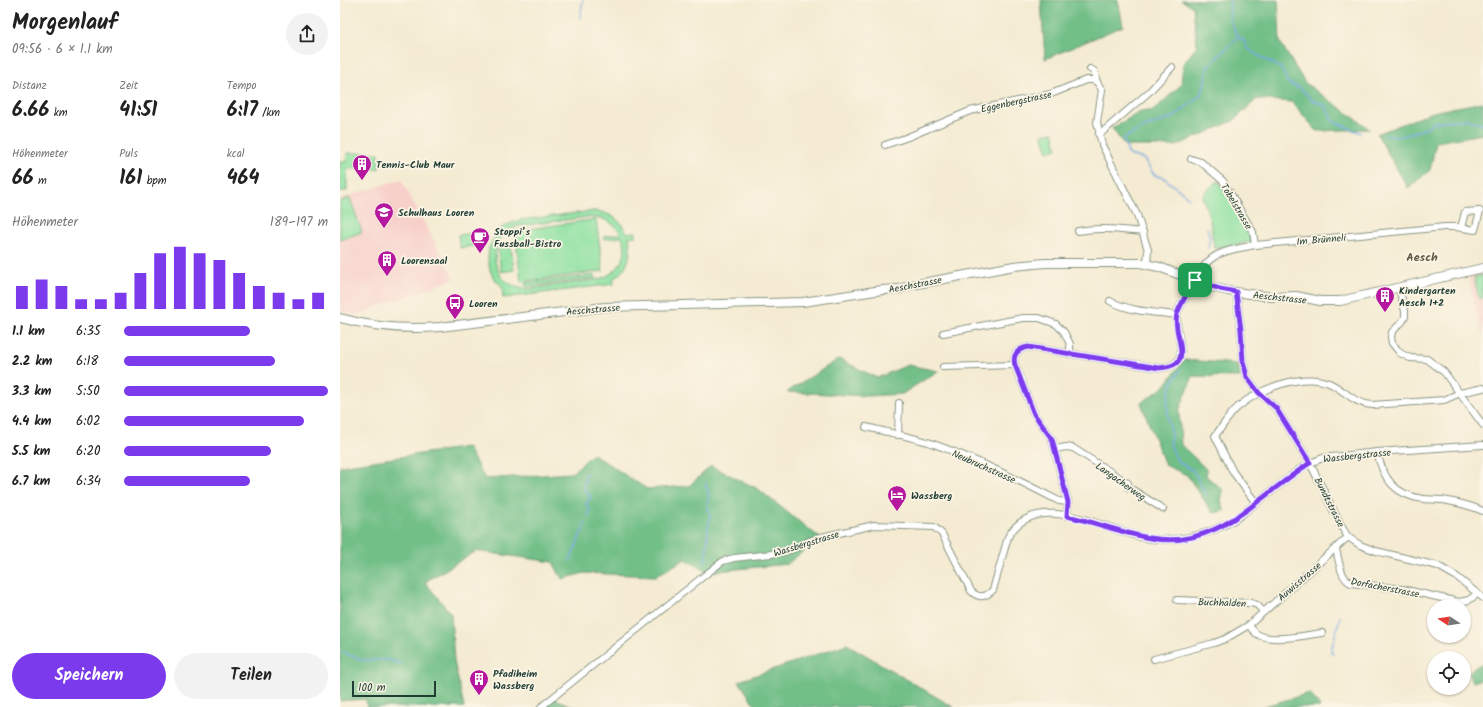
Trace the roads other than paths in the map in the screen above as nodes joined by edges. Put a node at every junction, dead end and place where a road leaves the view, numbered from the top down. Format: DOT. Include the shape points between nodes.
graph roads {
  1 [pos="1172,67"];
  2 [pos="1090,69"];
  3 [pos="1097,82"];
  4 [pos="1099,135"];
  5 [pos="885,145"];
  6 [pos="1191,159"];
  7 [pos="1461,228"];
  8 [pos="1078,231"];
  9 [pos="1143,232"];
  10 [pos="1255,245"];
  11 [pos="1147,264"];
  12 [pos="1483,268"];
  13 [pos="1195,280"];
  14 [pos="1399,288"];
  15 [pos="1236,292"];
  16 [pos="1110,301"];
  17 [pos="1177,315"];
  18 [pos="340,318"];
  19 [pos="943,333"];
  20 [pos="1070,354"];
  21 [pos="1015,365"];
  22 [pos="943,367"];
  23 [pos="1483,388"];
  24 [pos="1259,393"];
  25 [pos="1460,393"];
  26 [pos="899,403"];
  27 [pos="1483,425"];
  28 [pos="866,427"];
  29 [pos="898,435"];
  30 [pos="1483,445"];
  31 [pos="1056,449"];
  32 [pos="1377,452"];
  33 [pos="1310,463"];
  34 [pos="1068,502"];
  35 [pos="1256,503"];
  36 [pos="1163,509"];
  37 [pos="1483,511"];
  38 [pos="1067,516"];
  39 [pos="1348,537"];
  40 [pos="1336,549"];
  41 [pos="1477,594"];
  42 [pos="1483,598"];
  43 [pos="1177,600"];
  44 [pos="1264,612"];
  45 [pos="1249,625"];
  46 [pos="1322,633"];
  47 [pos="1154,659"];
  48 [pos="542,707"];
  1 -- 4 [label="street"];
  2 -- 3 [label="street" via="1094,71"];
  3 -- 4 [label="street" via="1102,90 1097,122"];
  3 -- 5 [label="street, Eggenbergstrasse" via="1086,80 1051,94 970,111"];
  4 -- 9 [label="street"];
  6 -- 10 [label="street, Tobelstrasse" via="1201,162 1223,181 1253,232"];
  7 -- 10 [label="street, Im Brünneli" via="1445,227"];
  8 -- 9 [label="street" via="1108,228"];
  9 -- 11 [label="street" via="1148,250"];
  10 -- 13 [label="street, Im Brünneli" via="1218,254 1205,264"];
  11 -- 13 [label="main road, Aeschstrasse"];
  11 -- 18 [label="main road, Aeschstrasse" via="1045,263 962,275 899,289 803,302 605,307 434,328 391,328"];
  12 -- 14 [label="main road, Aeschstrasse"];
  13 -- 15 [label="main road, Aeschstrasse"];
  13 -- 17 [label="street, Im Brünneli"];
  14 -- 15 [label="main road, Aeschstrasse" via="1329,302 1296,296 1272,297"];
  14 -- 25 [label="street" via="1405,317 1392,332 1392,343 1410,358 1427,359 1444,372"];
  15 -- 24 [label="street, Bundtstrasse" via="1243,361 1247,377"];
  16 -- 17 [label="street" via="1139,310"];
  17 -- 20 [label="street" via="1181,351 1178,362 1169,367 1159,368"];
  19 -- 20 [label="street" via="1023,318 1038,318 1056,324 1064,332 1070,344"];
  20 -- 21 [label="street" via="1028,347 1015,354"];
  21 -- 22 [label="street"];
  21 -- 31 [label="street" via="1034,414 1049,434"];
  23 -- 25 [label="street"];
  24 -- 25 [label="street" via="1278,385 1306,380 1327,382 1363,405 1444,400"];
  24 -- 33 [label="street, Bundtstrasse" via="1276,408"];
  24 -- 35 [label="street" via="1238,407 1215,436 1233,472"];
  25 -- 27 [label="street"];
  26 -- 29 [label="street"];
  28 -- 29 [label="street, Neubruchstrasse"];
  29 -- 34 [label="street, Neubruchstrasse" via="968,457 1059,501"];
  30 -- 32 [label="street, Wassbergstrasse"];
  31 -- 34 [label="street"];
  31 -- 36 [label="street, Langacherweg" via="1072,448 1128,483 1128,487"];
  32 -- 33 [label="street, Wassbergstrasse" via="1323,458"];
  32 -- 37 [label="street" via="1385,477 1405,494 1465,504"];
  33 -- 35 [label="street, Wassbergstrasse"];
  33 -- 39 [label="street, Bundtstrasse"];
  34 -- 38 [label="street"];
  35 -- 38 [label="street, Wassbergstrasse" via="1226,525 1180,539 1150,538"];
  38 -- 48 [label="street, Wassbergstrasse" via="1044,513 1026,518 1018,524 1008,537 993,590 981,597 971,591 942,534 934,527 874,525 817,538 787,551 723,561"];
  39 -- 40 [label="street, Auwisstrasse"];
  39 -- 41 [label="street, Bundtstrasse" via="1376,551 1438,566 1457,577"];
  40 -- 41 [label="street, Dorfacherstrasse" via="1343,575 1352,582 1402,589 1458,602 1469,600"];
  40 -- 44 [label="street, Auwisstrasse"];
  41 -- 42 [label="street, Bundtstrasse"];
  43 -- 44 [label="street, Buchhalden" via="1251,603"];
  44 -- 45 [label="street, Auwisstrasse"];
  45 -- 46 [label="street" via="1257,634 1267,638"];
  45 -- 47 [label="street, Auwisstrasse" via="1214,643"];
}
